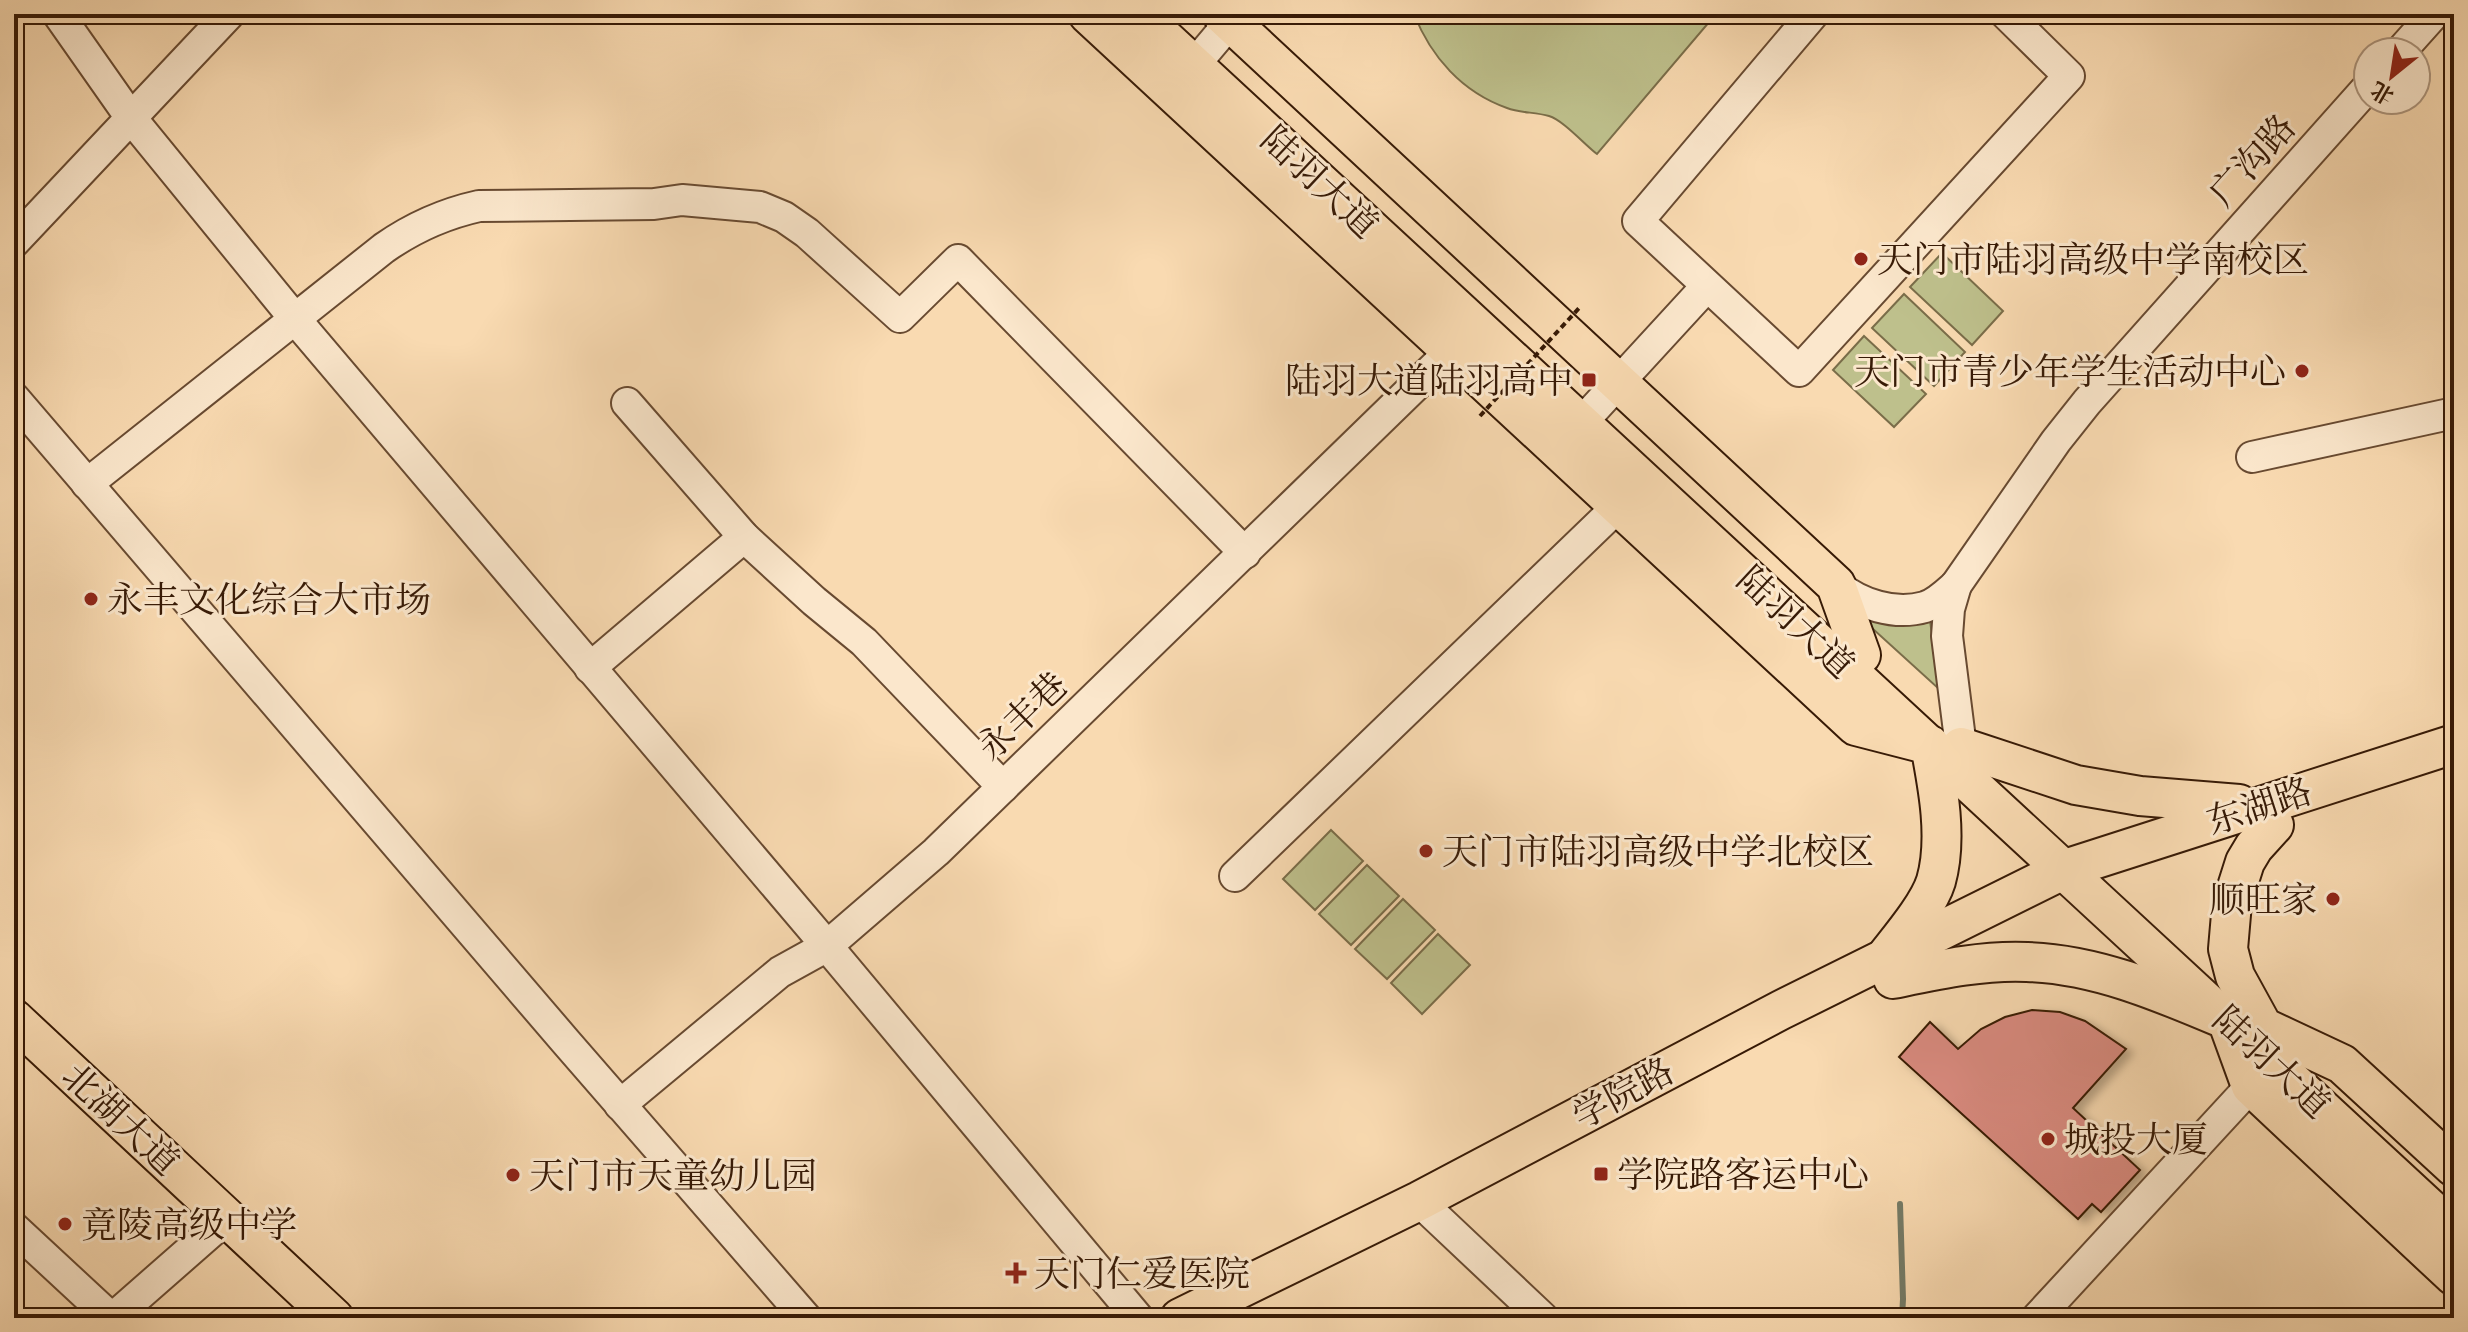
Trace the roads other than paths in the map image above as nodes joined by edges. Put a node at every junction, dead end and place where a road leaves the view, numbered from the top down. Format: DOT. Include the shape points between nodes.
graph roads {
  1 [pos="58,14"];
  2 [pos="229,14"];
  3 [pos="1088,14"];
  4 [pos="1138,14"];
  5 [pos="1168,14"];
  6 [pos="1813,14"];
  7 [pos="2006,14"];
  8 [pos="2434,14"];
  9 [pos="2414,36"];
  10 [pos="1210,43"];
  11 [pos="2352,105"];
  12 [pos="131,118"];
  13 [pos="14,242"];
  14 [pos="1707,286"];
  15 [pos="295,319"];
  16 [pos="1451,351"];
  17 [pos="1606,395"];
  18 [pos="14,398"];
  19 [pos="627,403"];
  20 [pos="2454,413"];
  21 [pos="2252,457"];
  22 [pos="87,484"];
  23 [pos="1631,494"];
  24 [pos="744,537"];
  25 [pos="1245,553"];
  26 [pos="1836,585"];
  27 [pos="1956,585"];
  28 [pos="1861,655"];
  29 [pos="590,668"];
  30 [pos="2454,744"];
  31 [pos="1946,746"];
  32 [pos="2454,768"];
  33 [pos="1003,787"];
  34 [pos="2268,815"];
  35 [pos="2085,873"];
  36 [pos="1235,876"];
  37 [pos="827,946"];
  38 [pos="1888,969"];
  39 [pos="14,1019"];
  40 [pos="2245,1023"];
  41 [pos="14,1049"];
  42 [pos="2251,1086"];
  43 [pos="620,1105"];
  44 [pos="2454,1167"];
  45 [pos="2454,1205"];
  46 [pos="1428,1209"];
  47 [pos="218,1225"];
  48 [pos="14,1228"];
  49 [pos="2454,1231"];
  50 [pos="2454,1276"];
  51 [pos="112,1318"];
  52 [pos="301,1318"];
  53 [pos="334,1318"];
  54 [pos="806,1318"];
  55 [pos="1138,1318"];
  56 [pos="1180,1318"];
  57 [pos="1227,1318"];
  58 [pos="1543,1318"];
  59 [pos="2037,1318"];
  1 -- 12 [label="street"];
  2 -- 12 [label="street"];
  3 -- 10 [label="main road"];
  4 -- 10 [label="main road, 陆羽大道"];
  5 -- 10 [label="main road, 陆羽大道"];
  6 -- 14 [label="street" via="1638,221"];
  7 -- 14 [label="street" via="2069,76 1799,371"];
  8 -- 9 [label="street"];
  10 -- 16 [label="main road"];
  10 -- 17 [label="main road"];
  10 -- 23 [label="main road, 陆羽大道"];
  11 -- 27 [label="street, 广沟路" via="2079,411"];
  12 -- 13 [label="street"];
  12 -- 15 [label="street"];
  14 -- 17 [label="street"];
  15 -- 22 [label="street"];
  15 -- 25 [label="street" via="410,231 479,206 682,200 760,207 807,233 900,317 958,260"];
  15 -- 29 [label="street"];
  16 -- 23 [label="main road"];
  16 -- 25 [label="street, 永丰巷"];
  17 -- 26 [label="main road"];
  17 -- 28 [label="main road, 陆羽大道"];
  18 -- 22 [label="street"];
  19 -- 24 [label="street"];
  20 -- 21 [label="street"];
  22 -- 43 [label="street"];
  23 -- 31 [label="main road" via="1856,726"];
  23 -- 36 [label="street"];
  24 -- 29 [label="street"];
  24 -- 33 [label="street" via="864,642"];
  25 -- 33 [label="street, 永丰巷"];
  26 -- 27 [label="street" via="1863,603 1903,609 1925,607"];
  26 -- 28 [label="main road"];
  27 -- 31 [label="street" via="1947,636"];
  28 -- 31 [label="main road, 陆羽大道"];
  29 -- 37 [label="street"];
  30 -- 34 [label="main road, 东湖路"];
  31 -- 34 [label="main road" via="2076,785"];
  31 -- 35 [label="main road, 陆羽大道"];
  31 -- 38 [label="main road" via="1937,782 1942,835 1936,882"];
  32 -- 34 [label="main road, 东湖路"];
  33 -- 37 [label="street, 永丰巷"];
  34 -- 35 [label="main road, 东湖路"];
  34 -- 40 [label="main road" via="2232,903 2228,949"];
  35 -- 38 [label="main road, 学院路"];
  35 -- 40 [label="main road, 陆羽大道"];
  37 -- 43 [label="street, 永丰巷" via="780,972"];
  37 -- 55 [label="street"];
  38 -- 40 [label="main road" via="2025,961 2060,964 2091,969"];
  38 -- 46 [label="main road, 学院路" via="1767,1017"];
  39 -- 47 [label="main road, 北湖大道"];
  40 -- 42 [label="main road"];
  40 -- 44 [label="main road" via="2342,1064"];
  40 -- 45 [label="main road, 陆羽大道"];
  40 -- 49 [label="main road, 陆羽大道"];
  41 -- 47 [label="main road, 北湖大道"];
  42 -- 50 [label="main road"];
  42 -- 59 [label="street"];
  43 -- 54 [label="street"];
  46 -- 56 [label="main road, 学院路"];
  46 -- 57 [label="main road, 学院路"];
  46 -- 58 [label="street"];
  47 -- 51 [label="street"];
  47 -- 52 [label="main road, 北湖大道"];
  47 -- 53 [label="main road, 北湖大道"];
  48 -- 51 [label="street"];
}
